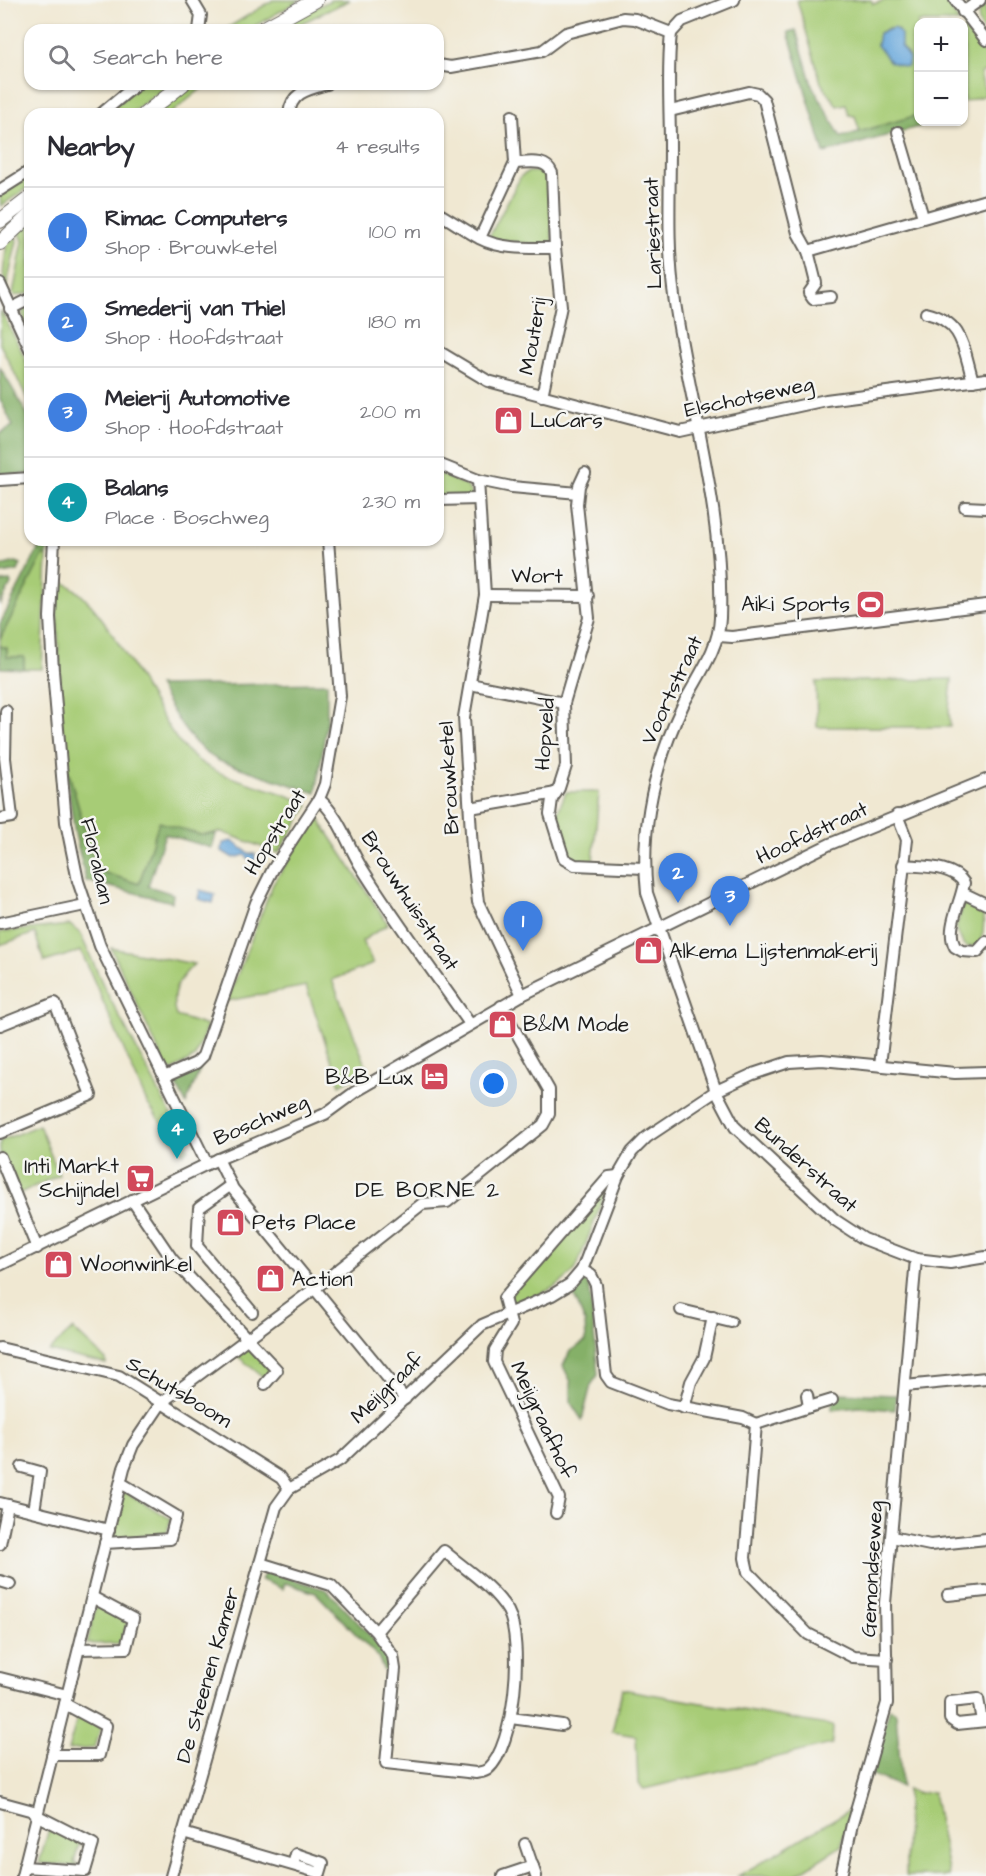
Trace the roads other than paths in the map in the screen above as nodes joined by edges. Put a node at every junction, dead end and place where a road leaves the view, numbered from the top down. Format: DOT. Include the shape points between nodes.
graph roads {
  1 [pos="316,0"];
  2 [pos="734,0"];
  3 [pos="955,0"];
  4 [pos="980,0"];
  5 [pos="195,5"];
  6 [pos="963,12"];
  7 [pos="201,24"];
  8 [pos="272,24"];
  9 [pos="671,33"];
  10 [pos="986,40"];
  11 [pos="444,66"];
  12 [pos="130,90"];
  13 [pos="175,90"];
  14 [pos="311,90"];
  15 [pos="108,108"];
  16 [pos="153,108"];
  17 [pos="291,108"];
  18 [pos="670,111"];
  19 [pos="512,116"];
  20 [pos="898,132"];
  21 [pos="515,163"];
  22 [pos="24,175"];
  23 [pos="0,190"];
  24 [pos="24,193"];
  25 [pos="986,200"];
  26 [pos="24,203"];
  27 [pos="0,210"];
  28 [pos="444,217"];
  29 [pos="923,217"];
  30 [pos="0,221"];
  31 [pos="24,221"];
  32 [pos="480,238"];
  33 [pos="0,243"];
  34 [pos="555,248"];
  35 [pos="808,251"];
  36 [pos="0,284"];
  37 [pos="831,297"];
  38 [pos="24,300"];
  39 [pos="6,303"];
  40 [pos="926,313"];
  41 [pos="24,338"];
  42 [pos="444,355"];
  43 [pos="986,379"];
  44 [pos="973,381"];
  45 [pos="542,396"];
  46 [pos="700,430"];
  47 [pos="444,466"];
  48 [pos="585,474"];
  49 [pos="24,478"];
  50 [pos="0,480"];
  51 [pos="478,480"];
  52 [pos="578,493"];
  53 [pos="479,499"];
  54 [pos="444,500"];
  55 [pos="966,507"];
  56 [pos="986,508"];
  57 [pos="54,546"];
  58 [pos="328,546"];
  59 [pos="485,595"];
  60 [pos="588,596"];
  61 [pos="986,605"];
  62 [pos="719,636"];
  63 [pos="470,684"];
  64 [pos="564,703"];
  65 [pos="6,711"];
  66 [pos="986,780"];
  67 [pos="556,793"];
  68 [pos="319,800"];
  69 [pos="470,808"];
  70 [pos="897,815"];
  71 [pos="0,819"];
  72 [pos="903,865"];
  73 [pos="644,868"];
  74 [pos="963,892"];
  75 [pos="986,904"];
  76 [pos="85,905"];
  77 [pos="1,920"];
  78 [pos="657,929"];
  79 [pos="986,942"];
  80 [pos="522,995"];
  81 [pos="501,1006"];
  82 [pos="470,1024"];
  83 [pos="0,1025"];
  84 [pos="880,1065"];
  85 [pos="986,1072"];
  86 [pos="164,1077"];
  87 [pos="716,1091"];
  88 [pos="0,1133"];
  89 [pos="0,1157"];
  90 [pos="218,1159"];
  91 [pos="207,1164"];
  92 [pos="618,1176"];
  93 [pos="231,1185"];
  94 [pos="132,1200"];
  95 [pos="37,1248"];
  96 [pos="986,1257"];
  97 [pos="916,1259"];
  98 [pos="0,1265"];
  99 [pos="582,1270"];
  100 [pos="314,1289"];
  101 [pos="681,1310"];
  102 [pos="252,1312"];
  103 [pos="509,1313"];
  104 [pos="713,1317"];
  105 [pos="731,1322"];
  106 [pos="249,1338"];
  107 [pos="0,1348"];
  108 [pos="986,1378"];
  109 [pos="265,1384"];
  110 [pos="905,1386"];
  111 [pos="405,1399"];
  112 [pos="832,1400"];
  113 [pos="162,1402"];
  114 [pos="684,1408"];
  115 [pos="756,1424"];
  116 [pos="22,1467"];
  117 [pos="121,1483"];
  118 [pos="289,1490"];
  119 [pos="4,1504"];
  120 [pos="34,1511"];
  121 [pos="556,1513"];
  122 [pos="109,1530"];
  123 [pos="892,1537"];
  124 [pos="986,1539"];
  125 [pos="105,1543"];
  126 [pos="0,1544"];
  127 [pos="260,1563"];
  128 [pos="986,1591"];
  129 [pos="948,1595"];
  130 [pos="92,1597"];
  131 [pos="376,1632"];
  132 [pos="79,1649"];
  133 [pos="887,1659"];
  134 [pos="0,1678"];
  135 [pos="66,1699"];
  136 [pos="511,1718"];
  137 [pos="562,1725"];
  138 [pos="52,1755"];
  139 [pos="0,1802"];
  140 [pos="37,1814"];
  141 [pos="183,1833"];
  142 [pos="525,1844"];
  143 [pos="293,1864"];
  144 [pos="535,1871"];
  145 [pos="23,1872"];
  146 [pos="171,1876"];
  147 [pos="502,1876"];
  148 [pos="841,1876"];
  1 -- 8 [label="main road"];
  2 -- 9 [label="street" via="682,21"];
  3 -- 6 [label="street"];
  4 -- 6 [label="street"];
  5 -- 7 [label="street"];
  6 -- 10 [label="street"];
  9 -- 11 [label="street" via="623,18 566,33 542,51"];
  9 -- 18 [label="street, Lariestraat"];
  12 -- 15 [label="street"];
  13 -- 16 [label="main road"];
  14 -- 17 [label="street" via="298,95"];
  18 -- 35 [label="street" via="749,92 764,100 798,233"];
  18 -- 46 [label="street, Lariestraat" via="670,258"];
  19 -- 21 [label="street"];
  20 -- 29 [label="street"];
  21 -- 32 [label="street"];
  21 -- 34 [label="street, Mouterij" via="549,166"];
  22 -- 23 [label="street"];
  24 -- 27 [label="main road"];
  25 -- 29 [label="street"];
  26 -- 30 [label="main road"];
  28 -- 32 [label="street"];
  29 -- 35 [label="street"];
  31 -- 33 [label="main road"];
  32 -- 34 [label="street" via="514,248"];
  34 -- 45 [label="street, Mouterij" via="561,315"];
  35 -- 37 [label="street" via="816,283 809,293 813,298"];
  36 -- 39 [label="street"];
  38 -- 39 [label="street"];
  39 -- 41 [label="street"];
  40 -- 44 [label="street" via="945,317 960,336"];
  42 -- 45 [label="street, Elschotseweg" via="488,381"];
  43 -- 44 [label="street, Elschotseweg"];
  44 -- 46 [label="street, Elschotseweg" via="826,400"];
  45 -- 46 [label="street, Elschotseweg" via="664,429"];
  46 -- 62 [label="street, Voortstraat" via="716,542"];
  47 -- 51 [label="street"];
  48 -- 52 [label="street, Hopveld"];
  49 -- 50 [label="street"];
  51 -- 52 [label="street"];
  51 -- 53 [label="street, Brouwketel"];
  52 -- 60 [label="street, Hopveld"];
  53 -- 54 [label="street"];
  53 -- 59 [label="street, Brouwketel"];
  55 -- 56 [label="street"];
  57 -- 76 [label="street, Floralaan" via="50,617 66,822"];
  58 -- 68 [label="street, Hopstraat" via="340,696"];
  59 -- 60 [label="street, Wort"];
  59 -- 63 [label="street, Brouwketel"];
  60 -- 64 [label="street, Hopveld" via="589,618"];
  61 -- 62 [label="street"];
  62 -- 73 [label="street, Voortstraat" via="675,721 659,764 651,795"];
  63 -- 64 [label="street"];
  63 -- 69 [label="street, Brouwketel" via="464,717"];
  64 -- 67 [label="street, Hopveld" via="566,766"];
  65 -- 71 [label="street" via="5,758 12,817"];
  66 -- 70 [label="street, Hoofdstraat"];
  67 -- 69 [label="street"];
  67 -- 73 [label="street, Hopveld" via="550,814 564,859 575,865"];
  68 -- 82 [label="street, Brouwhuisstraat" via="329,808 402,929"];
  68 -- 86 [label="street, Hopstraat" via="273,869 256,903 203,1056"];
  69 -- 80 [label="street, Brouwketel" via="478,902"];
  70 -- 72 [label="street" via="907,840"];
  70 -- 78 [label="street, Hoofdstraat"];
  72 -- 74 [label="street" via="950,872 961,878"];
  72 -- 84 [label="street"];
  73 -- 78 [label="street, Voortstraat" via="646,893"];
  74 -- 75 [label="street"];
  74 -- 79 [label="street" via="952,941 955,947 971,952"];
  76 -- 77 [label="street"];
  76 -- 86 [label="street, Floralaan" via="100,946"];
  78 -- 80 [label="street, Boschweg"];
  78 -- 87 [label="street, Bunderstraat"];
  80 -- 81 [label="street, Boschweg"];
  81 -- 82 [label="street, Boschweg"];
  81 -- 100 [label="street" via="549,1090 549,1114 543,1125 447,1202 422,1204"];
  82 -- 90 [label="street, Boschweg" via="325,1114"];
  83 -- 88 [label="street" via="55,1003 91,1095"];
  84 -- 85 [label="street, Meijgraaf" via="955,1073"];
  84 -- 87 [label="street, Meijgraaf" via="822,1060 789,1062"];
  86 -- 91 [label="street, Floralaan"];
  87 -- 92 [label="street, Meijgraaf" via="647,1137 632,1152"];
  87 -- 97 [label="street, Bunderstraat" via="735,1127 835,1220 864,1239"];
  89 -- 95 [label="street"];
  90 -- 91 [label="street, Boschweg"];
  90 -- 93 [label="street"];
  91 -- 94 [label="street, Boschweg"];
  92 -- 99 [label="street, Meijgraaf"];
  92 -- 103 [label="street, Meijgraaf" via="609,1177 506,1294 504,1302"];
  93 -- 100 [label="street"];
  93 -- 102 [label="street" via="200,1208 197,1246"];
  94 -- 95 [label="street, Boschweg"];
  94 -- 106 [label="street" via="172,1259"];
  95 -- 98 [label="street, Boschweg"];
  96 -- 97 [label="street, Bunderstraat" via="950,1263"];
  97 -- 110 [label="street, Gemondseweg"];
  99 -- 103 [label="street, Meijgraaf" via="561,1290"];
  99 -- 114 [label="street" via="591,1275 596,1285 608,1380"];
  100 -- 106 [label="street"];
  100 -- 111 [label="street"];
  101 -- 104 [label="street"];
  103 -- 111 [label="street, Meijgraaf" via="470,1334"];
  103 -- 121 [label="street, Meijgraafhof" via="511,1324 495,1350 494,1362 559,1498"];
  104 -- 105 [label="street"];
  104 -- 114 [label="street" via="704,1358 691,1382"];
  106 -- 109 [label="street" via="277,1370"];
  106 -- 113 [label="street"];
  107 -- 113 [label="street, Schutsboom" via="119,1376"];
  108 -- 110 [label="street"];
  110 -- 123 [label="street, Gemondseweg"];
  111 -- 118 [label="street, Meijgraaf" via="340,1460"];
  112 -- 115 [label="street" via="808,1401"];
  113 -- 117 [label="street" via="133,1445"];
  113 -- 118 [label="street, Schutsboom" via="281,1478"];
  114 -- 115 [label="street" via="743,1418"];
  115 -- 133 [label="street" via="745,1558 748,1572 808,1634 853,1657"];
  116 -- 120 [label="street" via="40,1472"];
  117 -- 122 [label="street"];
  117 -- 125 [label="street" via="176,1516 173,1528 170,1539"];
  118 -- 127 [label="street, De Steenen Kamer" via="276,1507"];
  119 -- 120 [label="street"];
  119 -- 126 [label="street"];
  120 -- 122 [label="street"];
  122 -- 125 [label="street"];
  123 -- 124 [label="street" via="930,1545"];
  123 -- 133 [label="street, Gemondseweg" via="885,1603"];
  125 -- 130 [label="street"];
  127 -- 131 [label="street" via="331,1585"];
  127 -- 141 [label="street, De Steenen Kamer"];
  128 -- 129 [label="street"];
  130 -- 132 [label="street"];
  130 -- 132 [label="street" via="133,1619 126,1647"];
  131 -- 136 [label="street" via="393,1656 395,1669 386,1763 476,1773 487,1770 497,1759"];
  131 -- 136 [label="street" via="444,1551 507,1610 518,1648"];
  132 -- 135 [label="street"];
  133 -- 148 [label="street, Gemondseweg" via="886,1709"];
  134 -- 135 [label="street"];
  135 -- 138 [label="street"];
  135 -- 138 [label="street" via="106,1726 99,1755"];
  136 -- 137 [label="street"];
  138 -- 140 [label="street"];
  139 -- 140 [label="street"];
  140 -- 145 [label="street"];
  140 -- 145 [label="street" via="93,1844 86,1871"];
  141 -- 143 [label="street"];
  141 -- 146 [label="street, De Steenen Kamer"];
  142 -- 144 [label="street"];
  144 -- 147 [label="street"];
}
